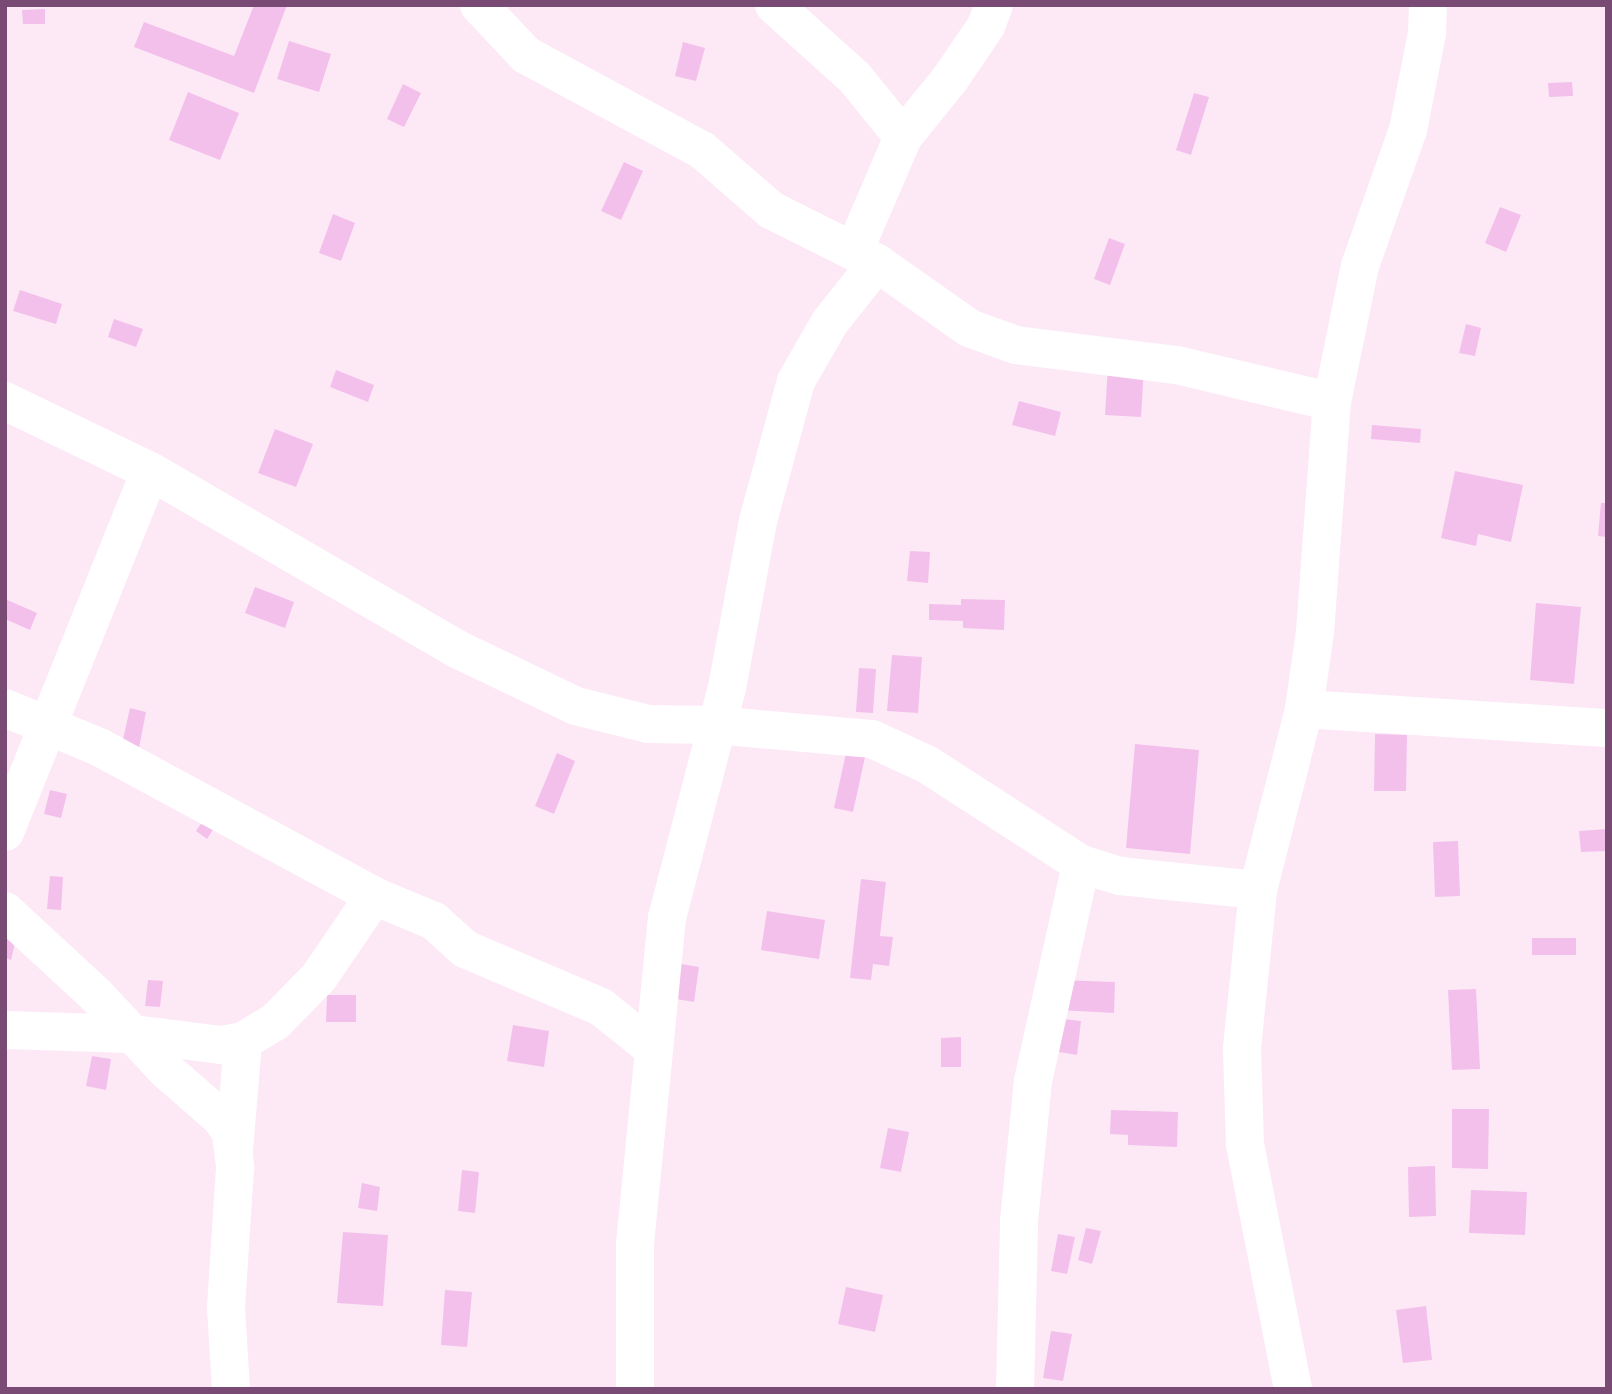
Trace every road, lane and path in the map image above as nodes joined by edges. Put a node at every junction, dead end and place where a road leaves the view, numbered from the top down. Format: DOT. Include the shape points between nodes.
graph roads {
  1 [pos="479,5"];
  2 [pos="774,5"];
  3 [pos="994,5"];
  4 [pos="1428,5"];
  5 [pos="903,137"];
  6 [pos="865,257"];
  7 [pos="5,401"];
  8 [pos="1332,402"];
  9 [pos="150,471"];
  10 [pos="5,708"];
  11 [pos="1304,709"];
  12 [pos="714,725"];
  13 [pos="51,726"];
  14 [pos="1607,728"];
  15 [pos="5,832"];
  16 [pos="1081,864"];
  17 [pos="1258,890"];
  18 [pos="374,895"];
  19 [pos="5,911"];
  20 [pos="5,1030"];
  21 [pos="134,1034"];
  22 [pos="243,1041"];
  23 [pos="651,1047"];
  24 [pos="234,1149"];
  25 [pos="231,1389"];
  26 [pos="635,1389"];
  27 [pos="1015,1389"];
  28 [pos="1293,1389"];
  1 -- 6 [label="street" via="526,55 665,127 702,150 771,210"];
  2 -- 5 [label="street" via="839,62"];
  3 -- 5 [label="street" via="986,26 950,79"];
  4 -- 8 [label="street" via="1408,130 1360,266"];
  5 -- 6 [label="street"];
  6 -- 8 [label="street" via="939,310 1016,345 1096,352 1188,368"];
  6 -- 12 [label="street" via="796,381 758,521 736,646"];
  7 -- 9 [label="street"];
  8 -- 11 [label="street" via="1315,632"];
  9 -- 12 [label="street" via="457,649 576,706 648,724"];
  9 -- 13 [label="street"];
  10 -- 13 [label="street"];
  11 -- 14 [label="street"];
  11 -- 17 [label="street"];
  12 -- 16 [label="street" via="872,739 928,765"];
  12 -- 23 [label="street" via="667,918"];
  13 -- 15 [label="street"];
  13 -- 18 [label="street" via="99,747"];
  16 -- 17 [label="street" via="1121,877"];
  16 -- 27 [label="street" via="1033,1081 1019,1221"];
  17 -- 28 [label="street" via="1242,1048 1245,1145"];
  18 -- 22 [label="street" via="319,977 275,1022"];
  18 -- 23 [label="street" via="434,921 466,949 601,1007"];
  19 -- 21 [label="street"];
  20 -- 21 [label="street"];
  21 -- 22 [label="street" via="178,1043"];
  21 -- 24 [label="street" via="167,1071 221,1118 232,1133"];
  22 -- 24 [label="street"];
  23 -- 26 [label="street" via="635,1244"];
  24 -- 25 [label="street" via="226,1308"];
}
